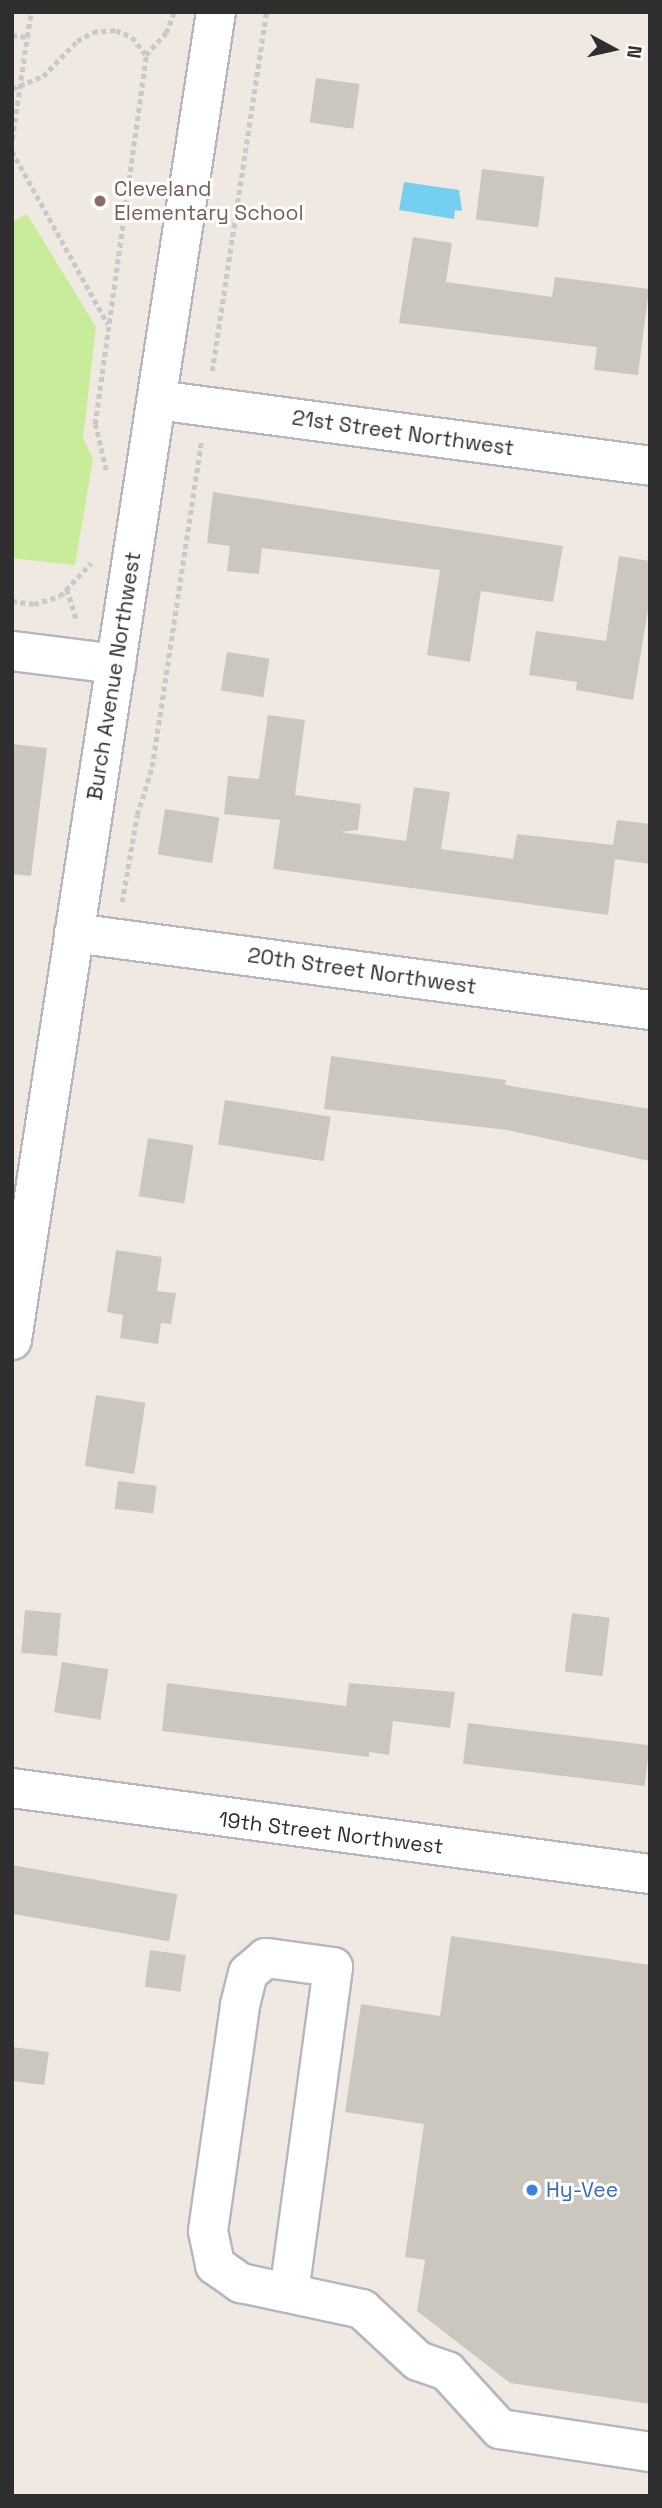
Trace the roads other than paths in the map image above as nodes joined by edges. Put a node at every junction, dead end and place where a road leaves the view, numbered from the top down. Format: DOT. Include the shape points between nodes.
graph roads {
  1 [pos="216,12"];
  2 [pos="157,400"];
  3 [pos="650,466"];
  4 [pos="12,651"];
  5 [pos="116,664"];
  6 [pos="75,933"];
  7 [pos="650,1010"];
  8 [pos="23,1195"];
  9 [pos="12,1340"];
  10 [pos="12,1788"];
  11 [pos="650,1874"];
  12 [pos="289,2293"];
  13 [pos="650,2452"];
  1 -- 2 [label="street, Burch Avenue Northwest"];
  2 -- 3 [label="street, 21st Street Northwest"];
  2 -- 5 [label="street, Burch Avenue Northwest"];
  4 -- 5 [label="street"];
  5 -- 6 [label="street, Burch Avenue Northwest"];
  6 -- 7 [label="street, 20th Street Northwest"];
  6 -- 8 [label="street, Burch Avenue Northwest"];
  8 -- 9 [label="street, Burch Avenue Northwest"];
  10 -- 11 [label="street, 19th Street Northwest"];
  12 -- 12 [label="street" via="241,2283 215,2265 208,2231 240,2006 248,1973 266,1958 333,1967"];
  12 -- 13 [label="street" via="362,2309 418,2361 447,2371 499,2429"];
}
